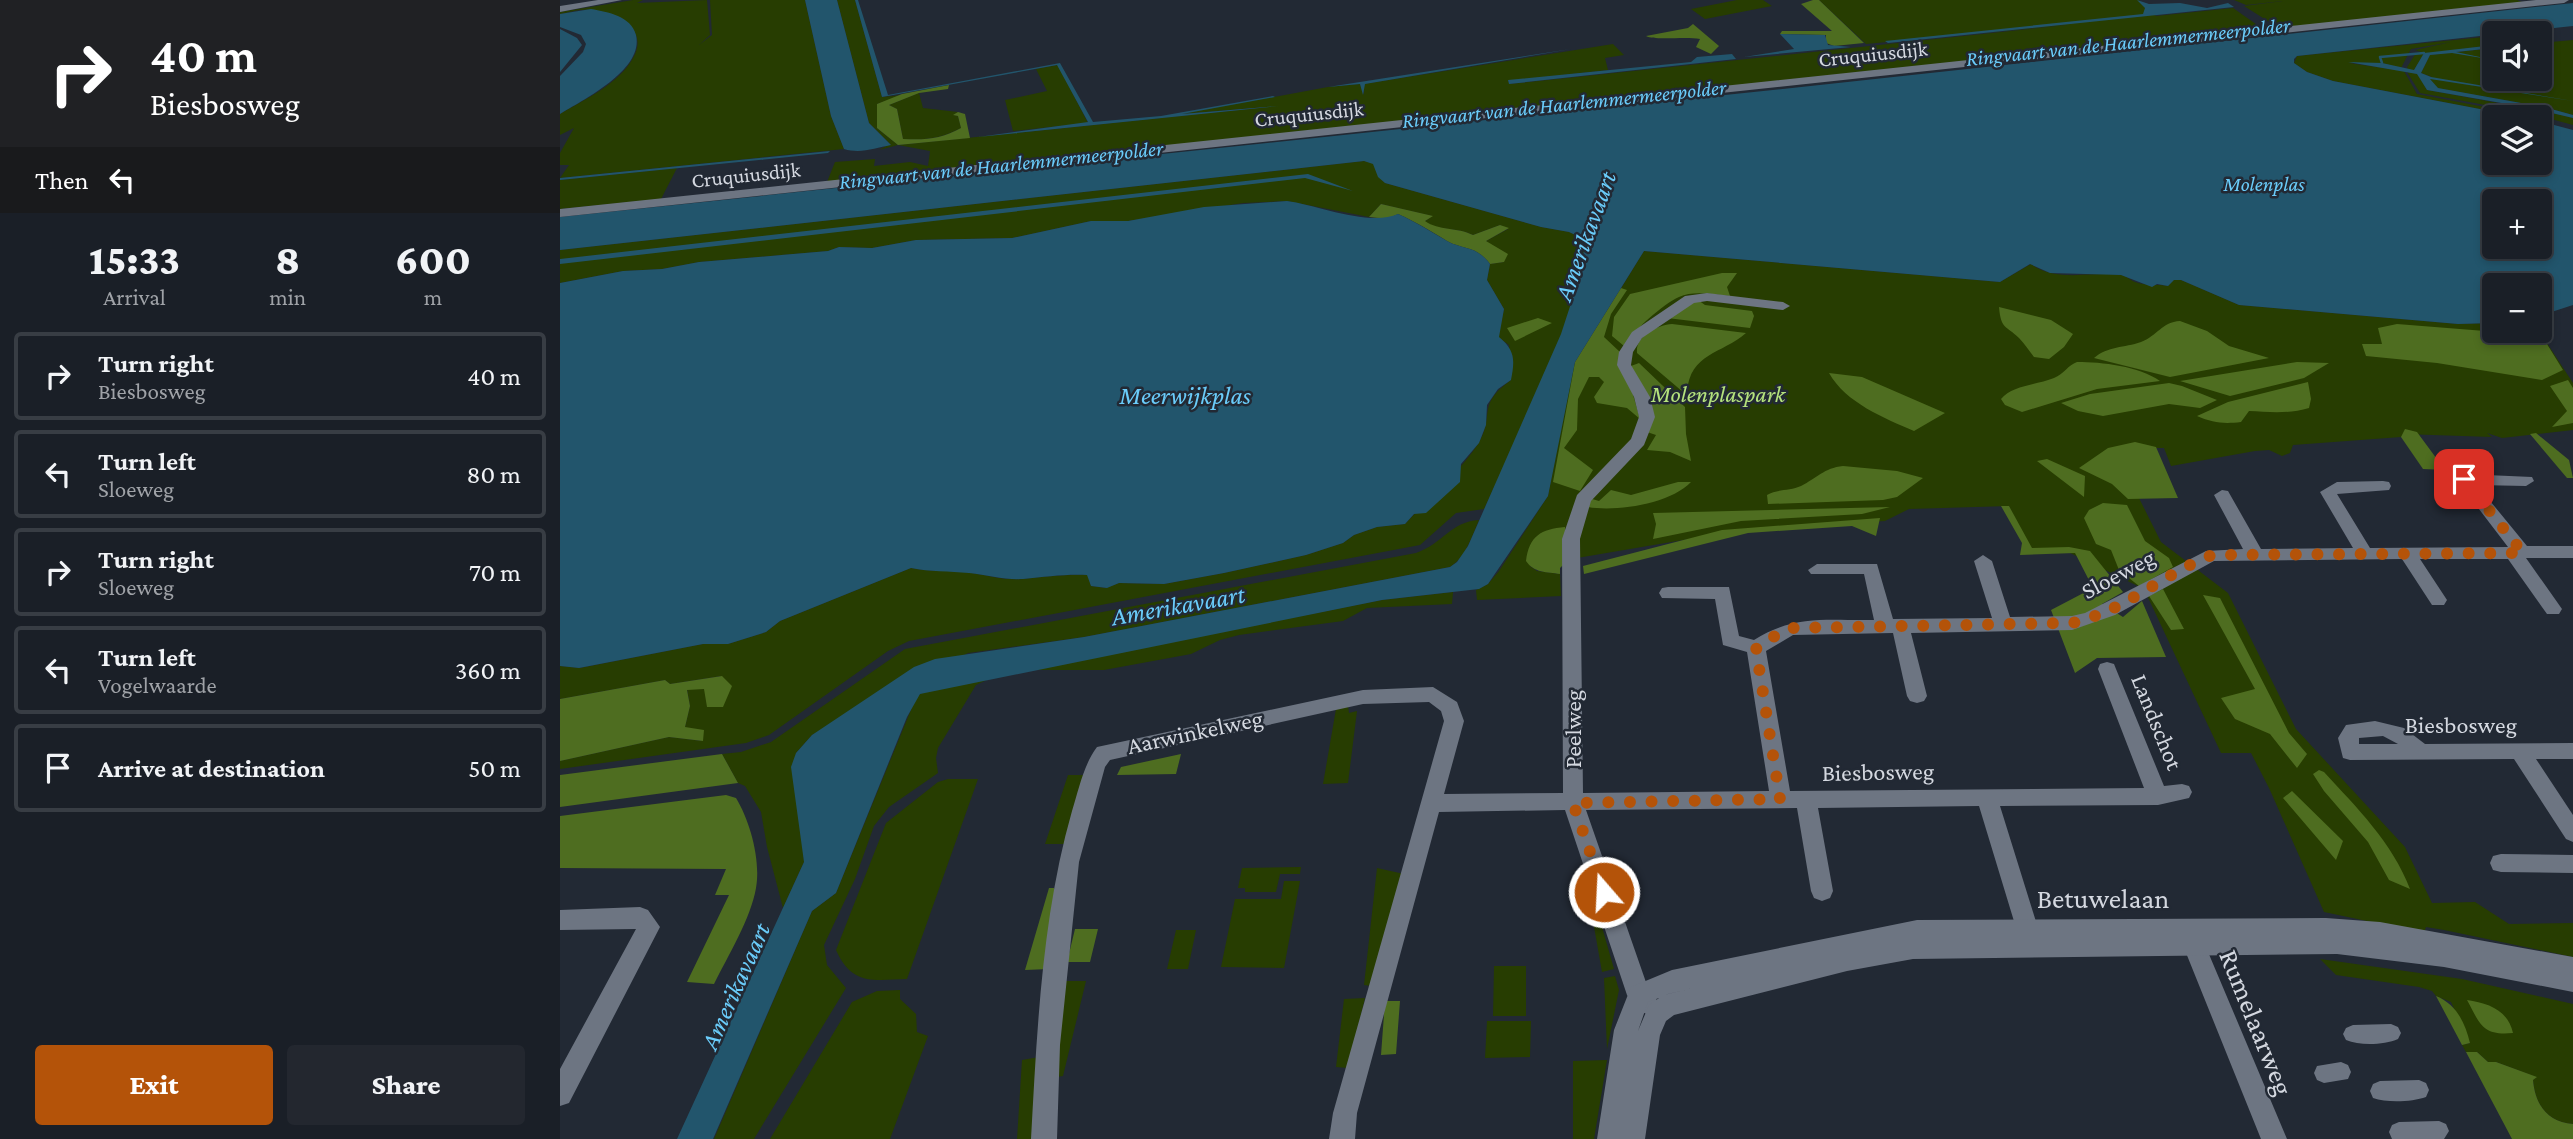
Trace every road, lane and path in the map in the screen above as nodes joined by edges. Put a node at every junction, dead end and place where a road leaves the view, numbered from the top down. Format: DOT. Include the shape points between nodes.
graph roads {
  1 [pos="617,0"];
  2 [pos="2564,0"];
  3 [pos="560,9"];
  4 [pos="560,213"];
  5 [pos="1783,306"];
  6 [pos="2526,481"];
  7 [pos="2383,486"];
  8 [pos="2222,495"];
  9 [pos="2573,552"];
  10 [pos="2518,553"];
  11 [pos="2255,554"];
  12 [pos="2365,554"];
  13 [pos="2407,554"];
  14 [pos="1983,561"];
  15 [pos="1817,570"];
  16 [pos="1668,593"];
  17 [pos="2438,600"];
  18 [pos="2553,609"];
  19 [pos="2003,624"];
  20 [pos="1892,626"];
  21 [pos="1756,649"];
  22 [pos="2107,669"];
  23 [pos="1917,696"];
  24 [pos="2573,751"];
  25 [pos="2350,752"];
  26 [pos="2519,752"];
  27 [pos="2182,792"];
  28 [pos="2158,796"];
  29 [pos="1987,797"];
  30 [pos="1780,799"];
  31 [pos="1805,799"];
  32 [pos="1433,803"];
  33 [pos="1573,803"];
  34 [pos="2573,834"];
  35 [pos="2501,863"];
  36 [pos="2573,864"];
  37 [pos="1822,891"];
  38 [pos="560,920"];
  39 [pos="2190,935"];
  40 [pos="2030,937"];
  41 [pos="2573,968"];
  42 [pos="2573,981"];
  43 [pos="1639,995"];
  44 [pos="1657,1013"];
  45 [pos="2391,1033"];
  46 [pos="2353,1034"];
  47 [pos="2418,1090"];
  48 [pos="2380,1091"];
  49 [pos="560,1094"];
  50 [pos="2439,1131"];
  51 [pos="2399,1132"];
  52 [pos="1044,1139"];
  53 [pos="1342,1139"];
  54 [pos="1610,1139"];
  55 [pos="1632,1139"];
  56 [pos="2274,1139"];
  1 -- 3 [label="street"];
  2 -- 4 [label="street, Cruquiusdijk"];
  5 -- 33 [label="street, Peelweg" via="1690,299 1637,335 1626,352 1624,365 1642,397 1647,417 1638,441 1585,496 1571,539"];
  6 -- 10 [label="street" via="2464,479"];
  7 -- 12 [label="street" via="2337,487 2328,492"];
  8 -- 11 [label="street"];
  9 -- 10 [label="street, Sloeweg"];
  10 -- 13 [label="street, Sloeweg"];
  10 -- 18 [label="street"];
  11 -- 12 [label="street, Sloeweg"];
  11 -- 19 [label="street, Sloeweg" via="2212,555 2182,567 2092,619"];
  12 -- 13 [label="street, Sloeweg"];
  13 -- 17 [label="street"];
  14 -- 19 [label="street"];
  15 -- 20 [label="street" via="1871,568"];
  16 -- 21 [label="street" via="1723,592 1730,640"];
  19 -- 20 [label="street, Sloeweg"];
  20 -- 21 [label="street, Sloeweg" via="1792,628"];
  20 -- 23 [label="street"];
  21 -- 30 [label="street"];
  22 -- 28 [label="street, Landschot"];
  24 -- 26 [label="street, Biesbosweg"];
  25 -- 26 [label="street, Biesbosweg"];
  26 -- 34 [label="street"];
  27 -- 28 [label="street, Biesbosweg"];
  28 -- 29 [label="street, Biesbosweg"];
  29 -- 31 [label="street, Biesbosweg"];
  29 -- 40 [label="street"];
  30 -- 31 [label="street, Biesbosweg"];
  30 -- 33 [label="street, Biesbosweg"];
  31 -- 37 [label="street"];
  32 -- 33 [label="street"];
  32 -- 52 [label="street, Aarwinkelweg" via="1454,721 1450,707 1433,694 1359,697 1104,753 1096,764 1068,862 1048,1045"];
  32 -- 53 [label="street, Aarwinkelweg" via="1345,1113"];
  33 -- 43 [label="street, Peelweg"];
  35 -- 36 [label="street"];
  38 -- 49 [label="street" via="640,917 649,927"];
  39 -- 40 [label="street, Betuwelaan"];
  39 -- 41 [label="street, Betuwelaan" via="2326,928 2380,932"];
  39 -- 42 [label="street, Betuwelaan" via="2388,948"];
  39 -- 56 [label="street, Rumelaarweg"];
  40 -- 43 [label="street, Betuwelaan" via="1917,930 1672,981"];
  40 -- 44 [label="street, Betuwelaan" via="1847,961 1668,1005"];
  43 -- 44 [label="street, Peelweg"];
  43 -- 54 [label="street" via="1626,1030"];
  44 -- 55 [label="street" via="1647,1035"];
  45 -- 46 [label="street"];
  47 -- 48 [label="street"];
  50 -- 51 [label="street"];
}
